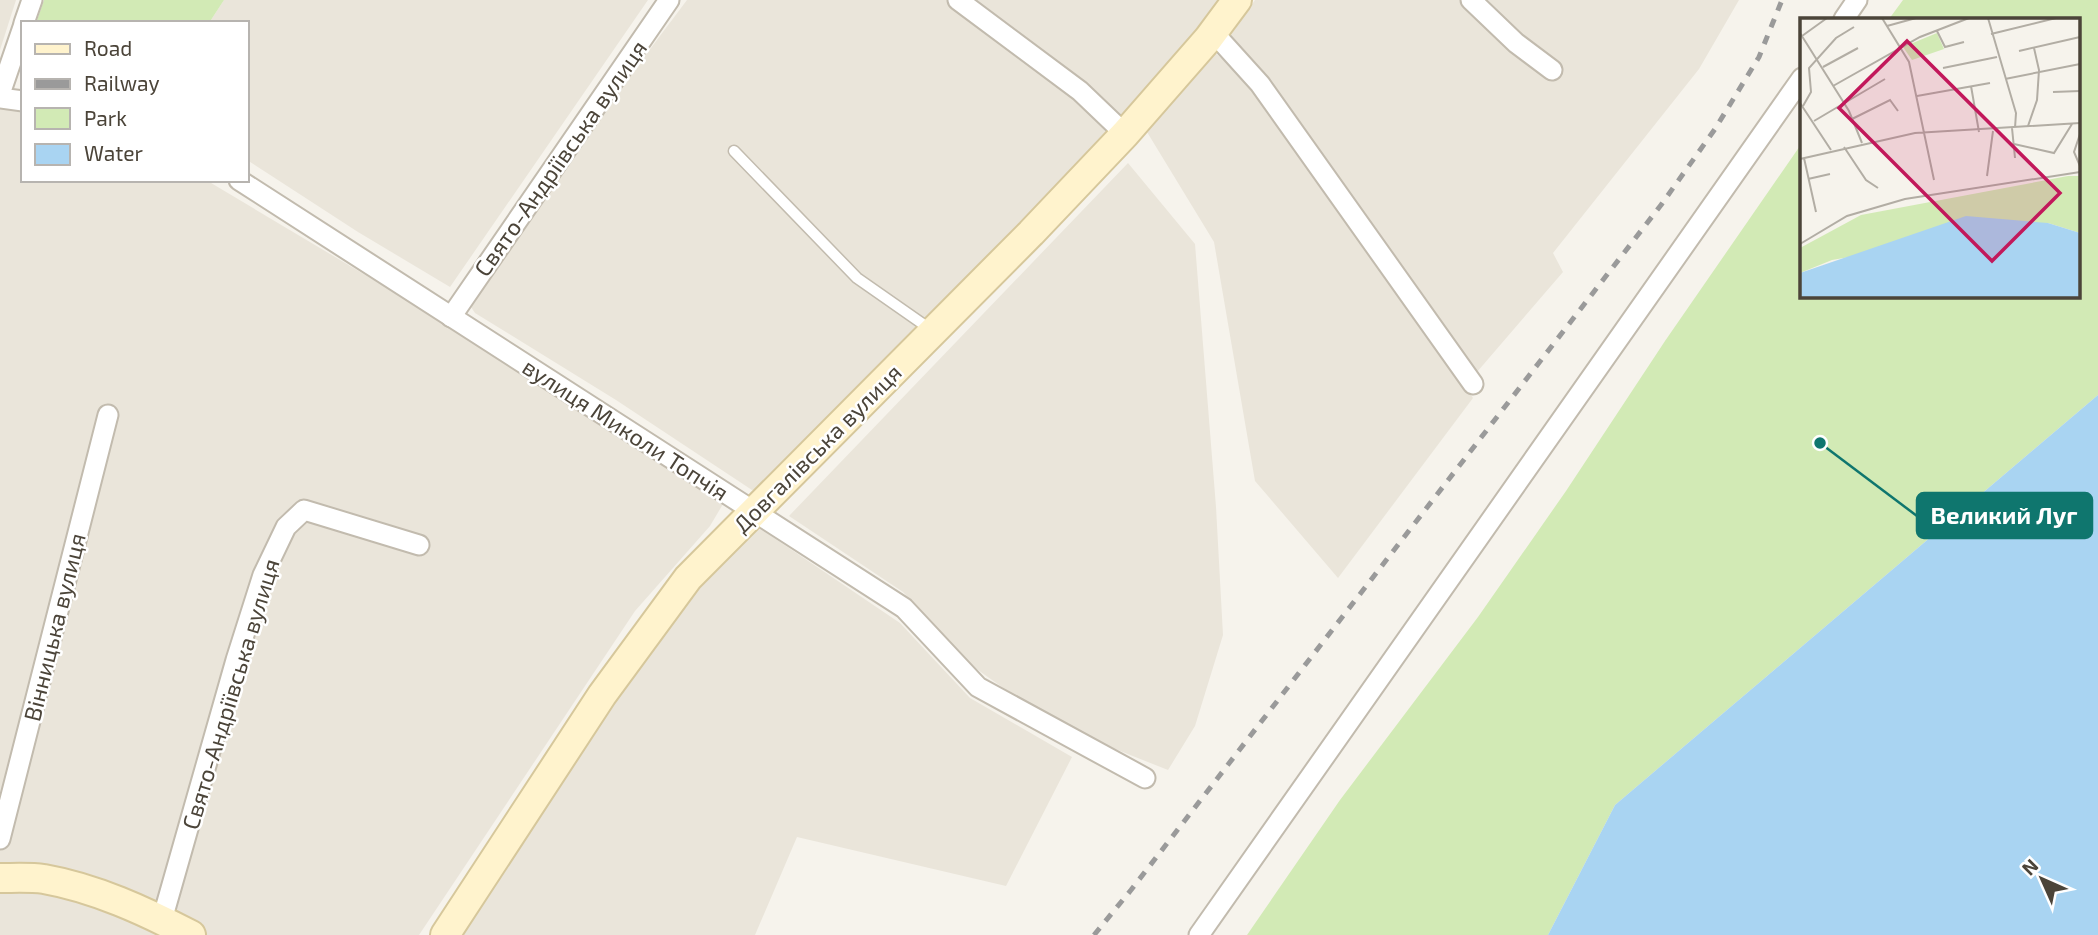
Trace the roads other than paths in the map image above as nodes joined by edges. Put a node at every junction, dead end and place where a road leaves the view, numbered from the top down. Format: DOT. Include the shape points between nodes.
graph roads {
  1 [pos="32,0"];
  2 [pos="669,0"];
  3 [pos="958,0"];
  4 [pos="1237,0"];
  5 [pos="1471,0"];
  6 [pos="1857,0"];
  7 [pos="1845,18"];
  8 [pos="24,21"];
  9 [pos="21,31"];
  10 [pos="1213,32"];
  11 [pos="1552,70"];
  12 [pos="1800,81"];
  13 [pos="0,96"];
  14 [pos="21,101"];
  15 [pos="1125,134"];
  16 [pos="734,151"];
  17 [pos="242,182"];
  18 [pos="452,317"];
  19 [pos="934,331"];
  20 [pos="1473,384"];
  21 [pos="108,415"];
  22 [pos="755,512"];
  23 [pos="419,545"];
  24 [pos="1145,778"];
  25 [pos="0,839"];
  26 [pos="0,878"];
  27 [pos="162,920"];
  28 [pos="191,935"];
  29 [pos="445,935"];
  30 [pos="1199,935"];
  1 -- 8 [label="street"];
  2 -- 18 [label="street, Свято-Андріївська вулиця"];
  3 -- 15 [label="street" via="1080,91"];
  4 -- 10 [label="street, Довгалівська вулиця"];
  5 -- 11 [label="street"];
  6 -- 7 [label="street"];
  9 -- 13 [label="street"];
  10 -- 15 [label="street, Довгалівська вулиця"];
  10 -- 20 [label="street" via="1260,84"];
  12 -- 30 [label="street"];
  13 -- 14 [label="street"];
  15 -- 19 [label="street, Довгалівська вулиця"];
  16 -- 19 [label="lane" via="857,278"];
  17 -- 18 [label="street, вулиця Миколи Топчія"];
  18 -- 22 [label="street, вулиця Миколи Топчія"];
  19 -- 22 [label="street, Довгалівська вулиця"];
  21 -- 25 [label="street, Вінницька вулиця"];
  22 -- 24 [label="street, вулиця Миколи Топчія" via="904,608 978,687"];
  22 -- 29 [label="street, Довгалівська вулиця" via="688,578 601,695"];
  23 -- 27 [label="street, Свято-Андріївська вулиця" via="304,510 286,527 263,575 236,660"];
  26 -- 27 [label="street" via="41,879 85,889"];
  27 -- 28 [label="street"];
}
